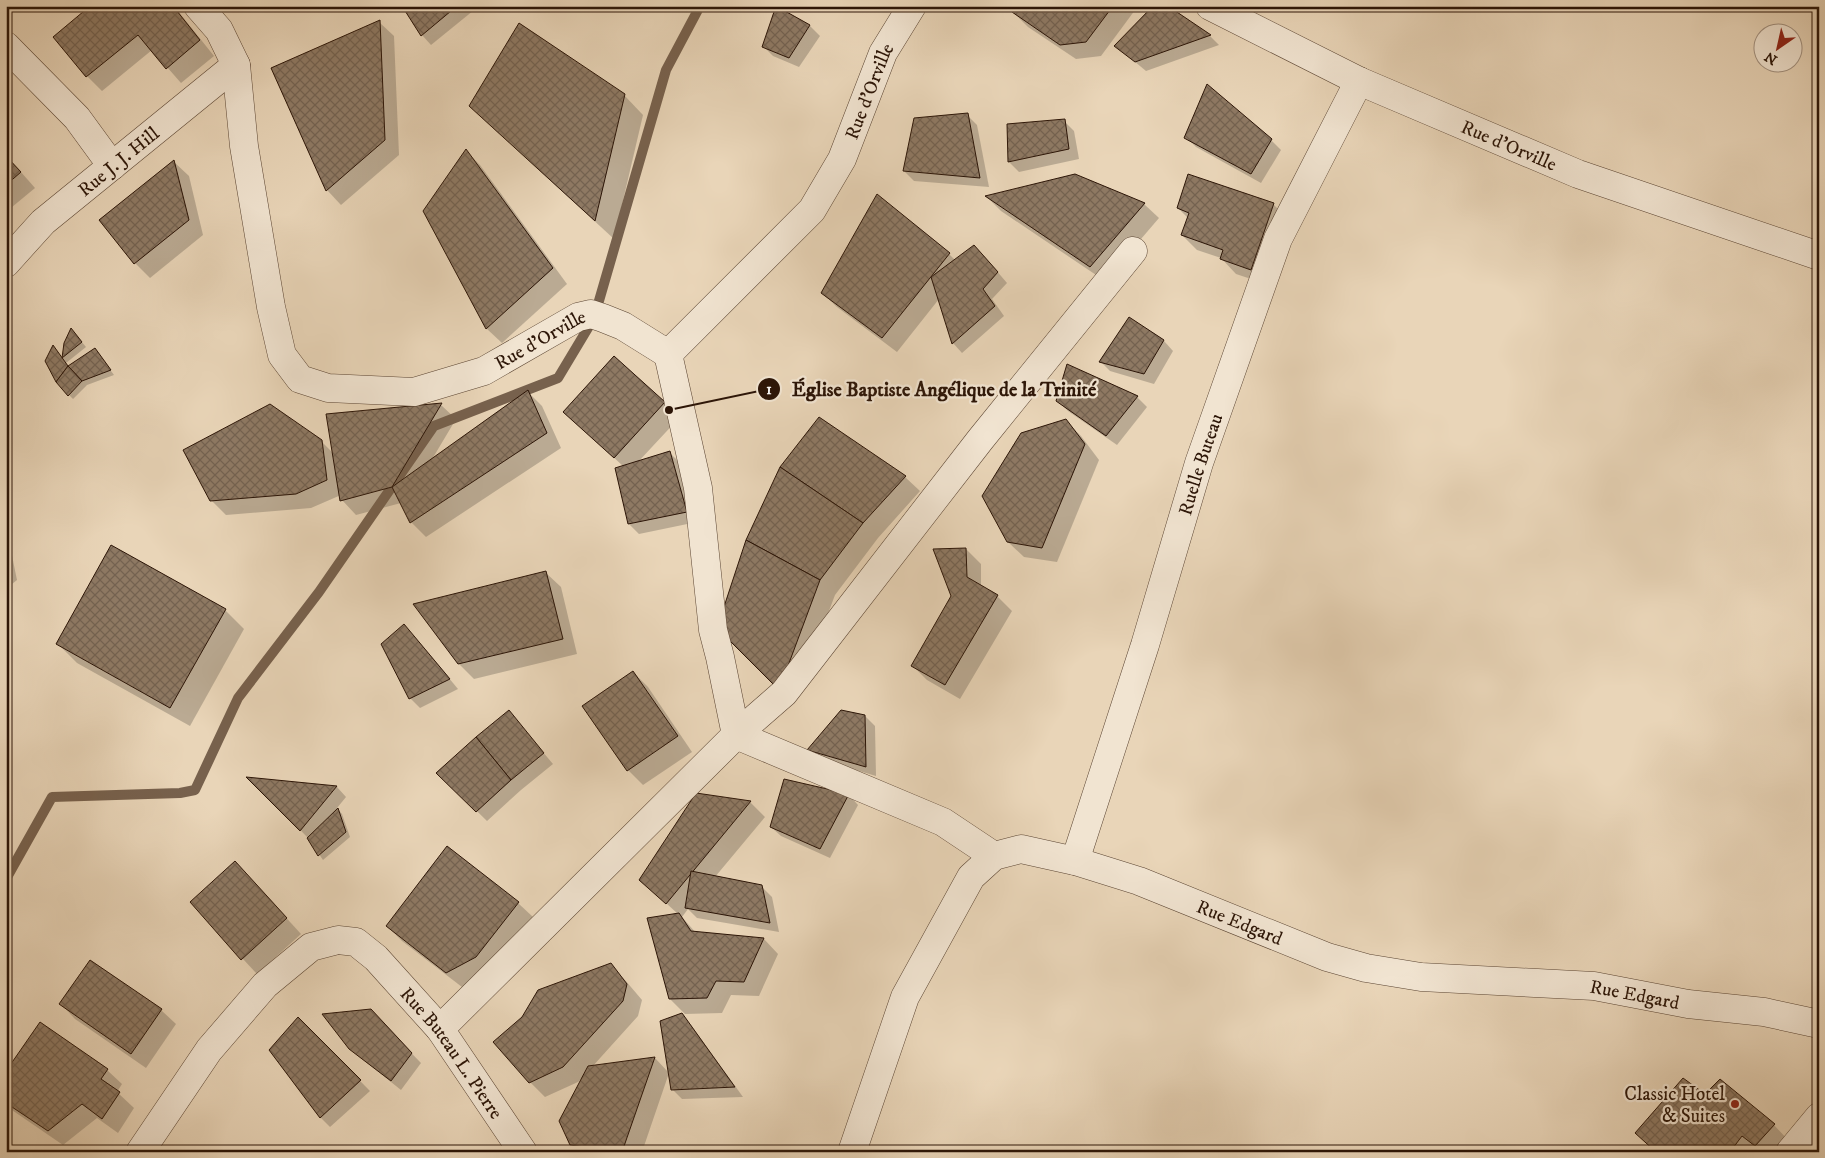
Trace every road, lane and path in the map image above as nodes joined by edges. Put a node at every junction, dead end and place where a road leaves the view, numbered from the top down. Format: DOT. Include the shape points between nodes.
graph roads {
  1 [pos="198,6"];
  2 [pos="912,6"];
  3 [pos="1210,6"];
  4 [pos="6,46"];
  5 [pos="236,65"];
  6 [pos="1359,81"];
  7 [pos="112,166"];
  8 [pos="1133,251"];
  9 [pos="1819,256"];
  10 [pos="6,263"];
  11 [pos="668,354"];
  12 [pos="736,735"];
  13 [pos="994,856"];
  14 [pos="1075,861"];
  15 [pos="1819,1024"];
  16 [pos="440,1029"];
  17 [pos="1819,1117"];
  18 [pos="140,1152"];
  19 [pos="523,1152"];
  20 [pos="852,1152"];
  21 [pos="1790,1152"];
  1 -- 5 [label="street" via="219,30"];
  2 -- 11 [label="street, Rue d'Orville" via="883,53 842,159 812,210"];
  3 -- 6 [label="street, Rue d'Orville"];
  4 -- 7 [label="street" via="77,118"];
  5 -- 7 [label="street, Rue J. J. Hill"];
  5 -- 11 [label="street, Rue d'Orville" via="244,146 271,307 282,355 300,379 328,388 414,392 484,371 578,317 597,316 623,326"];
  6 -- 9 [label="street, Rue d'Orville" via="1578,174"];
  6 -- 14 [label="street, Ruelle Buteau" via="1278,239 1199,463 1145,645"];
  7 -- 10 [label="street, Rue J. J. Hill" via="43,222"];
  8 -- 12 [label="street" via="980,440 784,693"];
  11 -- 12 [label="street" via="698,488 713,630"];
  12 -- 13 [label="street" via="943,822"];
  12 -- 16 [label="street"];
  13 -- 14 [label="street, Rue Edgard" via="1021,849"];
  13 -- 20 [label="street, Rue Edgard" via="971,877 905,997"];
  14 -- 15 [label="street, Rue Edgard" via="1139,881 1327,957 1366,968 1422,977 1594,986 1688,1004 1764,1012"];
  16 -- 18 [label="street, Rue Buteau L. Pierre" via="376,958 356,942 338,940 311,947 265,985 209,1050"];
  16 -- 19 [label="street, Rue Buteau L. Pierre"];
  17 -- 21 [label="street"];
}
